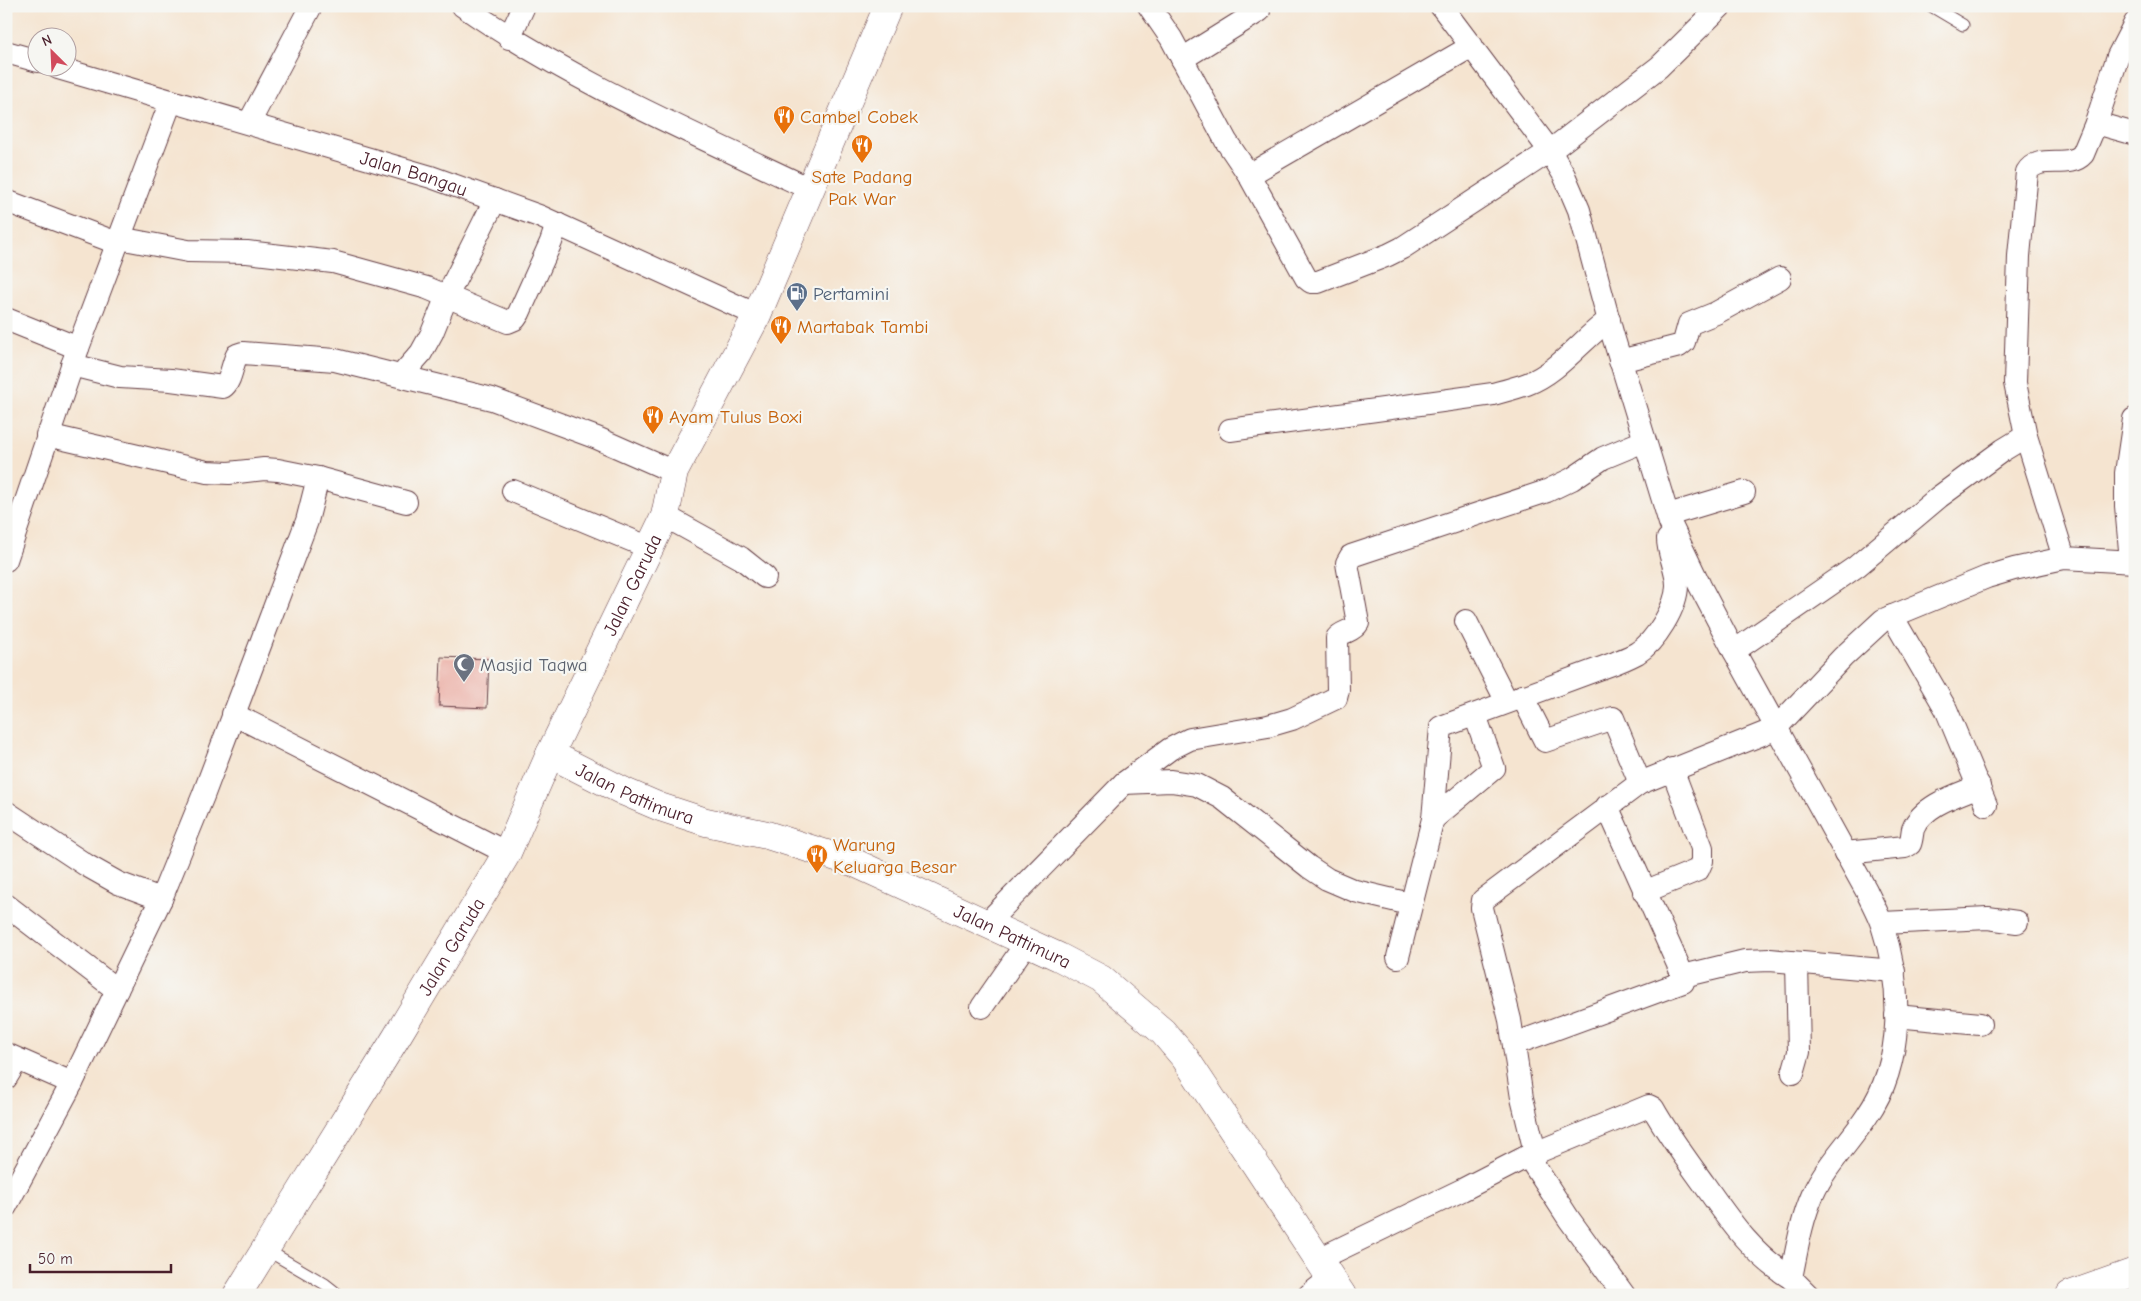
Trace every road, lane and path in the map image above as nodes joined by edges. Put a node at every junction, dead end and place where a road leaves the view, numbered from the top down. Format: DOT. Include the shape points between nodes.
graph roads {
  1 [pos="311,6"];
  2 [pos="463,6"];
  3 [pos="524,6"];
  4 [pos="888,6"];
  5 [pos="1150,6"];
  6 [pos="1442,6"];
  7 [pos="1721,6"];
  8 [pos="1931,6"];
  9 [pos="1259,11"];
  10 [pos="2135,23"];
  11 [pos="1962,25"];
  12 [pos="509,38"];
  13 [pos="1472,46"];
  14 [pos="6,52"];
  15 [pos="28,58"];
  16 [pos="1182,58"];
  17 [pos="78,74"];
  18 [pos="171,101"];
  19 [pos="249,123"];
  20 [pos="2096,123"];
  21 [pos="2135,134"];
  22 [pos="1550,151"];
  23 [pos="1249,175"];
  24 [pos="812,190"];
  25 [pos="495,200"];
  26 [pos="6,201"];
  27 [pos="557,224"];
  28 [pos="118,241"];
  29 [pos="1780,278"];
  30 [pos="447,296"];
  31 [pos="757,316"];
  32 [pos="6,319"];
  33 [pos="1609,320"];
  34 [pos="75,356"];
  35 [pos="1620,361"];
  36 [pos="405,377"];
  37 [pos="2134,419"];
  38 [pos="1230,430"];
  39 [pos="47,436"];
  40 [pos="2026,436"];
  41 [pos="1644,441"];
  42 [pos="674,472"];
  43 [pos="318,478"];
  44 [pos="513,490"];
  45 [pos="1744,492"];
  46 [pos="406,502"];
  47 [pos="665,516"];
  48 [pos="1669,519"];
  49 [pos="650,548"];
  50 [pos="7,557"];
  51 [pos="2064,558"];
  52 [pos="2133,562"];
  53 [pos="765,576"];
  54 [pos="1892,616"];
  55 [pos="1466,621"];
  56 [pos="1734,651"];
  57 [pos="1515,699"];
  58 [pos="233,714"];
  59 [pos="1475,715"];
  60 [pos="1776,729"];
  61 [pos="550,754"];
  62 [pos="1672,769"];
  63 [pos="1124,783"];
  64 [pos="1640,783"];
  65 [pos="1607,806"];
  66 [pos="6,812"];
  67 [pos="1433,819"];
  68 [pos="507,853"];
  69 [pos="1845,853"];
  70 [pos="1644,892"];
  71 [pos="161,899"];
  72 [pos="1394,900"];
  73 [pos="6,905"];
  74 [pos="2017,922"];
  75 [pos="1882,923"];
  76 [pos="985,925"];
  77 [pos="1027,942"];
  78 [pos="1398,957"];
  79 [pos="1797,963"];
  80 [pos="1894,971"];
  81 [pos="1683,976"];
  82 [pos="117,990"];
  83 [pos="982,1007"];
  84 [pos="1896,1016"];
  85 [pos="1980,1024"];
  86 [pos="1514,1044"];
  87 [pos="10,1064"];
  88 [pos="1793,1073"];
  89 [pos="72,1083"];
  90 [pos="1531,1154"];
  91 [pos="6,1206"];
  92 [pos="265,1248"];
  93 [pos="2135,1272"];
  94 [pos="1330,1277"];
  95 [pos="1791,1278"];
  96 [pos="237,1295"];
  97 [pos="338,1295"];
  98 [pos="1309,1295"];
  99 [pos="1624,1295"];
  100 [pos="1808,1295"];
  101 [pos="2070,1295"];
  1 -- 19 [label="street"];
  2 -- 12 [label="street"];
  3 -- 12 [label="street"];
  4 -- 24 [label="main road, Jalan Garuda"];
  5 -- 16 [label="street"];
  6 -- 13 [label="street"];
  7 -- 22 [label="street" via="1658,67"];
  8 -- 11 [label="lane"];
  9 -- 16 [label="street"];
  10 -- 20 [label="street" via="2118,56"];
  12 -- 24 [label="street" via="578,78"];
  13 -- 22 [label="street"];
  13 -- 23 [label="street"];
  14 -- 15 [label="street"];
  16 -- 23 [label="street" via="1226,141"];
  17 -- 18 [label="street, Jalan Bangau"];
  18 -- 19 [label="street, Jalan Bangau"];
  18 -- 28 [label="street"];
  19 -- 25 [label="street, Jalan Bangau" via="431,177"];
  20 -- 21 [label="street"];
  20 -- 40 [label="street" via="2079,158 2036,164 2027,172 2018,256 2015,383"];
  22 -- 23 [label="street" via="1388,256 1314,283 1306,278"];
  22 -- 33 [label="street" via="1579,210"];
  24 -- 31 [label="main road, Jalan Garuda"];
  25 -- 27 [label="street, Jalan Bangau"];
  25 -- 30 [label="street"];
  26 -- 28 [label="street"];
  27 -- 30 [label="street" via="515,319 508,322"];
  27 -- 31 [label="street, Jalan Bangau"];
  28 -- 30 [label="street" via="333,262"];
  28 -- 34 [label="street"];
  29 -- 35 [label="street" via="1689,324 1684,342 1679,346"];
  30 -- 36 [label="street" via="432,333 406,370"];
  31 -- 42 [label="main road, Jalan Garuda"];
  32 -- 34 [label="street"];
  33 -- 35 [label="street"];
  33 -- 38 [label="street" via="1553,368 1527,384 1493,394"];
  34 -- 36 [label="street" via="120,377 223,387 228,384 230,369 237,355 255,353 335,360"];
  34 -- 39 [label="street"];
  35 -- 41 [label="street"];
  36 -- 42 [label="street" via="545,417"];
  37 -- 52 [label="street" via="2126,473 2126,506"];
  39 -- 43 [label="street" via="207,472 264,469"];
  39 -- 50 [label="street"];
  40 -- 51 [label="street"];
  40 -- 56 [label="street" via="1939,497 1857,566"];
  41 -- 48 [label="street"];
  41 -- 63 [label="street" via="1603,458 1547,491 1351,556 1348,568 1358,623 1354,629 1337,638 1336,698 1292,719 1268,726 1179,743"];
  42 -- 47 [label="main road, Jalan Garuda"];
  43 -- 46 [label="street"];
  43 -- 58 [label="street" via="307,521"];
  44 -- 49 [label="street"];
  45 -- 48 [label="street"];
  47 -- 49 [label="main road, Jalan Garuda"];
  47 -- 53 [label="street" via="741,558"];
  48 -- 56 [label="street"];
  48 -- 57 [label="street" via="1667,541 1677,585 1666,619 1648,644 1615,663"];
  49 -- 61 [label="main road, Jalan Garuda"];
  51 -- 52 [label="street"];
  51 -- 54 [label="street" via="1987,577"];
  54 -- 60 [label="street" via="1869,631"];
  54 -- 69 [label="street" via="1946,709 1983,796 1930,809 1918,821 1910,844 1905,848"];
  55 -- 57 [label="street"];
  56 -- 60 [label="street"];
  57 -- 59 [label="street"];
  57 -- 64 [label="street" via="1545,741 1613,718"];
  58 -- 68 [label="street"];
  58 -- 71 [label="street"];
  59 -- 67 [label="street" via="1441,727"];
  59 -- 67 [label="street" via="1494,768"];
  60 -- 62 [label="street"];
  60 -- 69 [label="street"];
  61 -- 68 [label="main road, Jalan Garuda"];
  61 -- 76 [label="main road, Jalan Pattimura" via="660,807 706,822 767,835 855,863"];
  62 -- 64 [label="street"];
  62 -- 70 [label="street" via="1702,848 1702,861 1698,870"];
  63 -- 72 [label="street" via="1171,781 1197,785 1222,798 1327,879 1355,891"];
  63 -- 76 [label="street"];
  64 -- 65 [label="street"];
  65 -- 70 [label="street"];
  65 -- 86 [label="street" via="1482,902"];
  66 -- 71 [label="street" via="118,883"];
  67 -- 72 [label="street"];
  68 -- 92 [label="main road, Jalan Garuda"];
  69 -- 75 [label="street"];
  70 -- 81 [label="street"];
  71 -- 82 [label="street"];
  72 -- 78 [label="street"];
  73 -- 82 [label="street"];
  74 -- 75 [label="street" via="1988,918"];
  75 -- 80 [label="street"];
  76 -- 77 [label="main road, Jalan Pattimura"];
  77 -- 83 [label="street"];
  77 -- 94 [label="main road, Jalan Pattimura" via="1101,979 1163,1032 1185,1058"];
  79 -- 80 [label="street"];
  79 -- 81 [label="street" via="1745,961"];
  79 -- 88 [label="street" via="1798,1052"];
  80 -- 84 [label="street"];
  81 -- 86 [label="street" via="1684,981 1680,985"];
  82 -- 89 [label="street"];
  84 -- 85 [label="street"];
  84 -- 95 [label="street" via="1892,1053 1879,1094 1814,1193 1799,1230"];
  86 -- 90 [label="street"];
  87 -- 89 [label="street"];
  89 -- 91 [label="street"];
  90 -- 94 [label="street" via="1462,1190"];
  90 -- 95 [label="street" via="1651,1106 1734,1226 1765,1261"];
  90 -- 99 [label="street" via="1569,1219"];
  92 -- 96 [label="main road, Jalan Garuda"];
  92 -- 97 [label="lane"];
  93 -- 101 [label="main road"];
  94 -- 98 [label="street"];
  95 -- 100 [label="street"];
}
